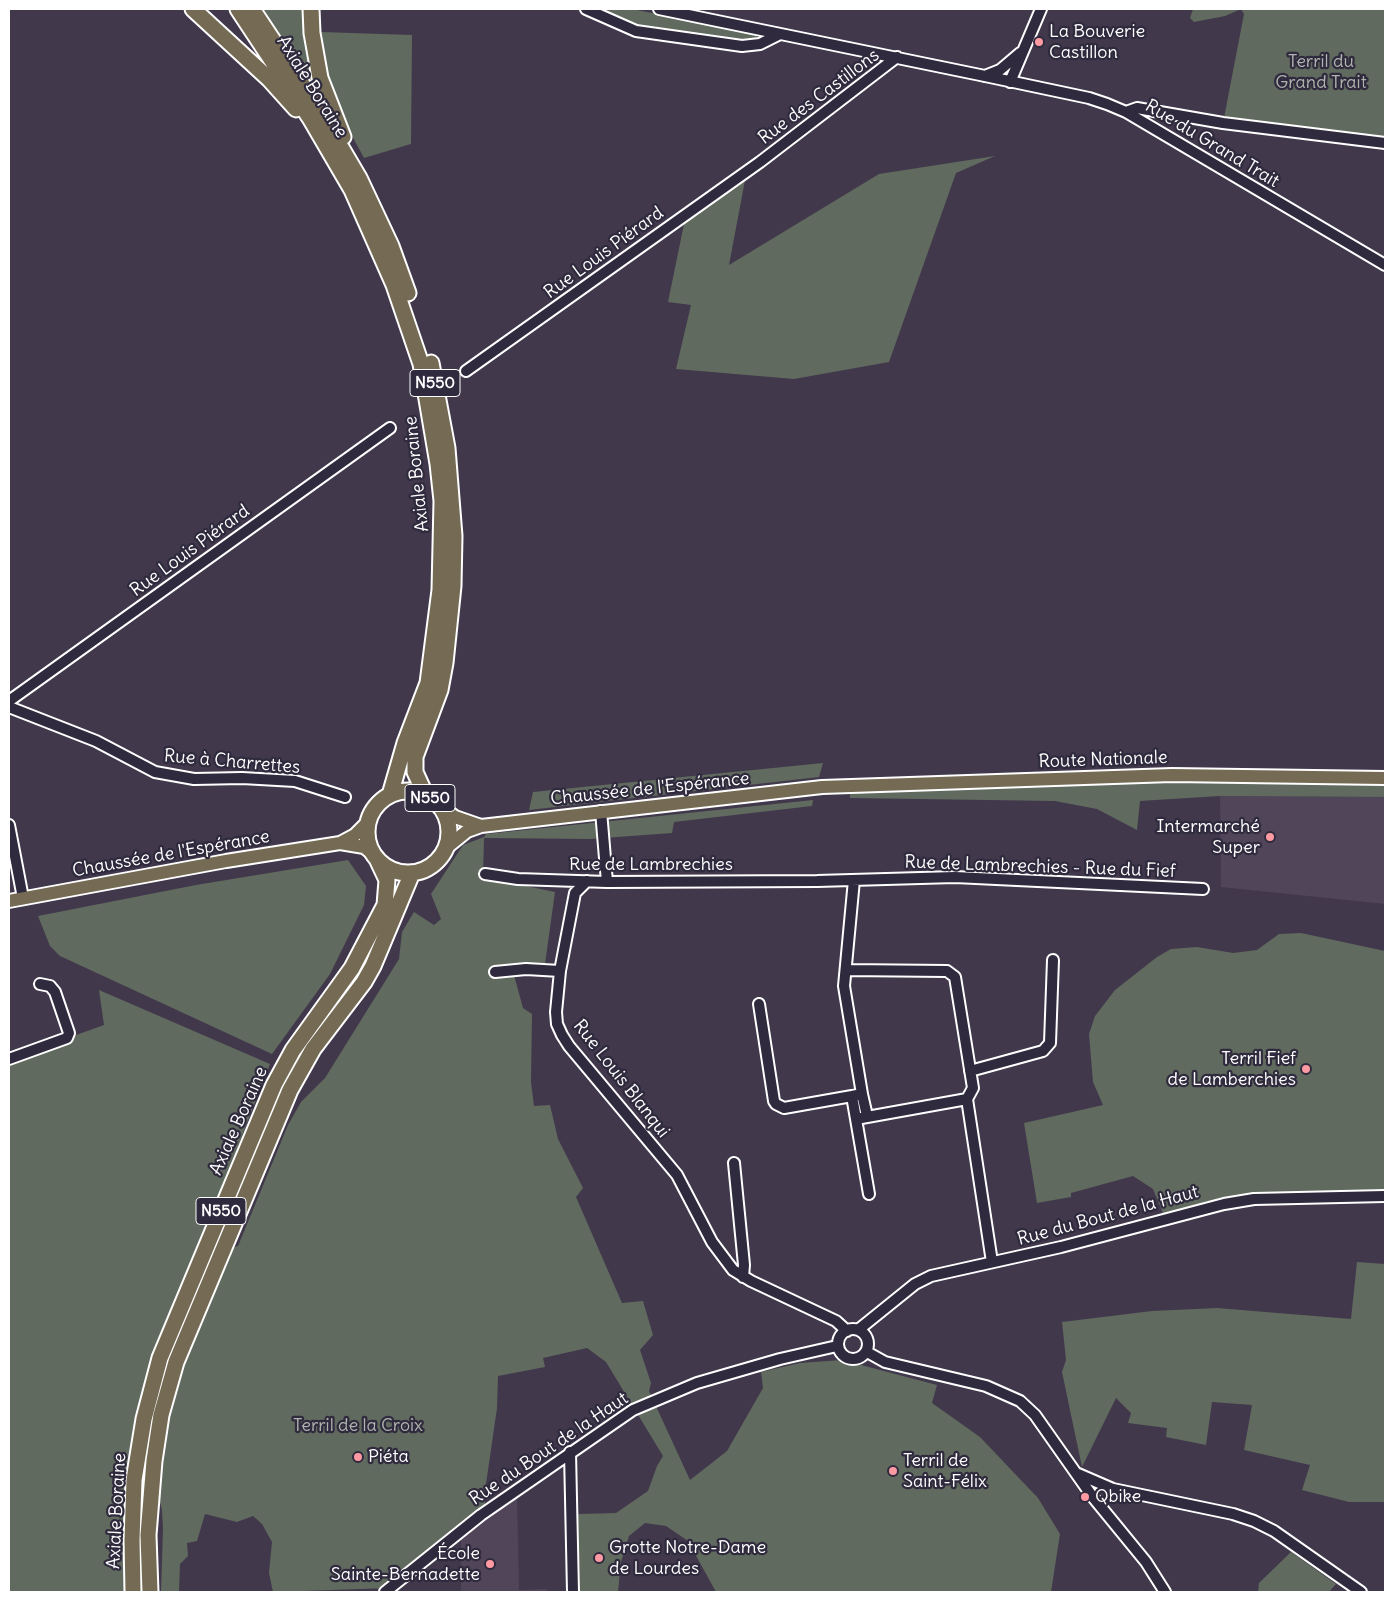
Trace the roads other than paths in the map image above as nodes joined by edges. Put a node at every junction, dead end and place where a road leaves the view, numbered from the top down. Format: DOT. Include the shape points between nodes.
graph roads {
  1 [pos="194,9"];
  2 [pos="238,9"];
  3 [pos="252,9"];
  4 [pos="311,9"];
  5 [pos="586,9"];
  6 [pos="658,9"];
  7 [pos="1042,9"];
  8 [pos="780,34"];
  9 [pos="1026,44"];
  10 [pos="897,57"];
  11 [pos="1008,64"];
  12 [pos="986,76"];
  13 [pos="1007,81"];
  14 [pos="1126,112"];
  15 [pos="1385,143"];
  16 [pos="333,156"];
  17 [pos="760,162"];
  18 [pos="358,178"];
  19 [pos="1385,265"];
  20 [pos="466,371"];
  21 [pos="390,428"];
  22 [pos="9,701"];
  23 [pos="9,707"];
  24 [pos="1385,778"];
  25 [pos="822,787"];
  26 [pos="425,794"];
  27 [pos="390,795"];
  28 [pos="345,797"];
  29 [pos="440,806"];
  30 [pos="601,812"];
  31 [pos="368,822"];
  32 [pos="9,825"];
  33 [pos="481,826"];
  34 [pos="340,843"];
  35 [pos="446,848"];
  36 [pos="375,857"];
  37 [pos="412,873"];
  38 [pos="485,874"];
  39 [pos="854,880"];
  40 [pos="588,881"];
  41 [pos="816,881"];
  42 [pos="607,882"];
  43 [pos="1203,889"];
  44 [pos="23,898"];
  45 [pos="9,902"];
  46 [pos="1053,960"];
  47 [pos="846,970"];
  48 [pos="560,971"];
  49 [pos="495,972"];
  50 [pos="40,984"];
  51 [pos="759,1004"];
  52 [pos="9,1059"];
  53 [pos="970,1071"];
  54 [pos="857,1095"];
  55 [pos="967,1099"];
  56 [pos="867,1116"];
  57 [pos="856,1119"];
  58 [pos="734,1163"];
  59 [pos="869,1194"];
  60 [pos="1385,1196"];
  61 [pos="992,1262"];
  62 [pos="743,1277"];
  63 [pos="852,1330"];
  64 [pos="837,1346"];
  65 [pos="867,1352"];
  66 [pos="570,1452"];
  67 [pos="1076,1472"];
  68 [pos="133,1592"];
  69 [pos="150,1592"];
  70 [pos="385,1592"];
  71 [pos="573,1592"];
  72 [pos="1165,1592"];
  73 [pos="1361,1592"];
  1 -- 16 [label="highway" via="269,79"];
  2 -- 16 [label="highway, Axiale Boraine / N550"];
  3 -- 18 [label="highway, Axiale Boraine / N550" via="319,110"];
  4 -- 18 [label="highway" via="320,78"];
  5 -- 8 [label="street" via="636,31 733,45 760,44"];
  6 -- 8 [label="street, Rue du Grand Trait"];
  7 -- 9 [label="street"];
  8 -- 10 [label="street, Rue du Grand Trait"];
  9 -- 11 [label="street"];
  9 -- 13 [label="street"];
  10 -- 12 [label="street, Rue du Grand Trait"];
  10 -- 17 [label="street, Rue des Castillons"];
  11 -- 12 [label="street"];
  11 -- 13 [label="street"];
  12 -- 13 [label="street, Rue du Grand Trait"];
  13 -- 14 [label="street, Rue du Grand Trait" via="1089,98"];
  14 -- 15 [label="street" via="1137,108 1223,123"];
  14 -- 19 [label="street, Rue du Grand Trait"];
  16 -- 27 [label="highway, Axiale Boraine / N550" via="376,242 411,328 430,411 442,501 440,590 428,683"];
  17 -- 20 [label="street, Rue Louis Piérard"];
  18 -- 26 [label="highway, Axiale Boraine / N550" via="391,246 422,332 440,403 452,494 454,586 446,663 440,690 415,757 415,772"];
  21 -- 22 [label="street, Rue Louis Piérard"];
  23 -- 28 [label="street, Rue à Charrettes" via="82,734 155,772 194,779 295,781"];
  24 -- 25 [label="main road, Route Nationale" via="1172,775"];
  25 -- 30 [label="main road, Chaussée de l'Espérance"];
  26 -- 27 [label="highway, N550" via="408,791"];
  26 -- 29 [label="highway, N550"];
  27 -- 31 [label="highway, N550" via="376,806"];
  29 -- 33 [label="main road" via="455,817"];
  29 -- 35 [label="highway, N550" via="449,829"];
  30 -- 33 [label="main road, Chaussée de l'Espérance"];
  30 -- 42 [label="street"];
  31 -- 34 [label="main road" via="355,835"];
  31 -- 36 [label="highway, N550" via="367,837"];
  32 -- 44 [label="street"];
  33 -- 35 [label="main road" via="467,831"];
  34 -- 36 [label="main road" via="364,847"];
  34 -- 44 [label="main road, Chaussée de l'Espérance"];
  35 -- 37 [label="highway" via="434,864"];
  36 -- 37 [label="highway" via="392,871"];
  36 -- 68 [label="highway, Axiale Boraine / N550" via="387,880 385,905 352,968 294,1050 274,1085 160,1358 144,1419 134,1480"];
  37 -- 69 [label="highway, Axiale Boraine / N550" via="373,966 313,1050 290,1090 176,1362 161,1415 153,1470 148,1535"];
  38 -- 40 [label="street, Rue de Lambrechies" via="518,879"];
  39 -- 41 [label="street, Rue de Lambrechies - Rue du Fief"];
  39 -- 43 [label="street, Rue de Lambrechies - Rue du Fief" via="956,877"];
  39 -- 47 [label="street"];
  40 -- 42 [label="street, Rue de Lambrechies"];
  40 -- 48 [label="street, Rue Louis Blanqui" via="575,893"];
  41 -- 42 [label="street, Rue de Lambrechies"];
  44 -- 45 [label="main road, Chaussée de l'Espérance"];
  46 -- 53 [label="street" via="1050,1043 1043,1051"];
  47 -- 53 [label="street" via="947,971 952,974"];
  47 -- 54 [label="street" via="844,986"];
  48 -- 49 [label="street"];
  48 -- 62 [label="street, Rue Louis Blanqui" via="557,1024 566,1041 677,1175 712,1242 733,1270"];
  50 -- 52 [label="street" via="50,986 55,992 69,1033 67,1038"];
  51 -- 54 [label="street" via="776,1104 784,1108"];
  53 -- 55 [label="street" via="973,1088"];
  54 -- 56 [label="street"];
  54 -- 57 [label="street"];
  55 -- 56 [label="street"];
  55 -- 61 [label="street"];
  56 -- 57 [label="street"];
  57 -- 59 [label="street"];
  58 -- 62 [label="street"];
  60 -- 61 [label="street, Rue du Bout de la Haut" via="1254,1198 1197,1209 1061,1247"];
  61 -- 63 [label="street, Rue du Bout de la Haut" via="931,1276"];
  62 -- 63 [label="street, Rue Louis Blanqui"];
  63 -- 64 [label="street" via="839,1337"];
  63 -- 65 [label="street" via="868,1338"];
  64 -- 65 [label="street" via="845,1357 852,1360"];
  64 -- 66 [label="street, Rue du Bout de la Haut" via="780,1359 655,1399"];
  65 -- 67 [label="street" via="885,1362 986,1386 1016,1398 1035,1416"];
  66 -- 70 [label="street, Rue du Bout de la Haut" via="481,1515"];
  66 -- 71 [label="street"];
  67 -- 72 [label="street" via="1146,1562"];
  67 -- 73 [label="street" via="1113,1489 1254,1521 1274,1531"];
}
